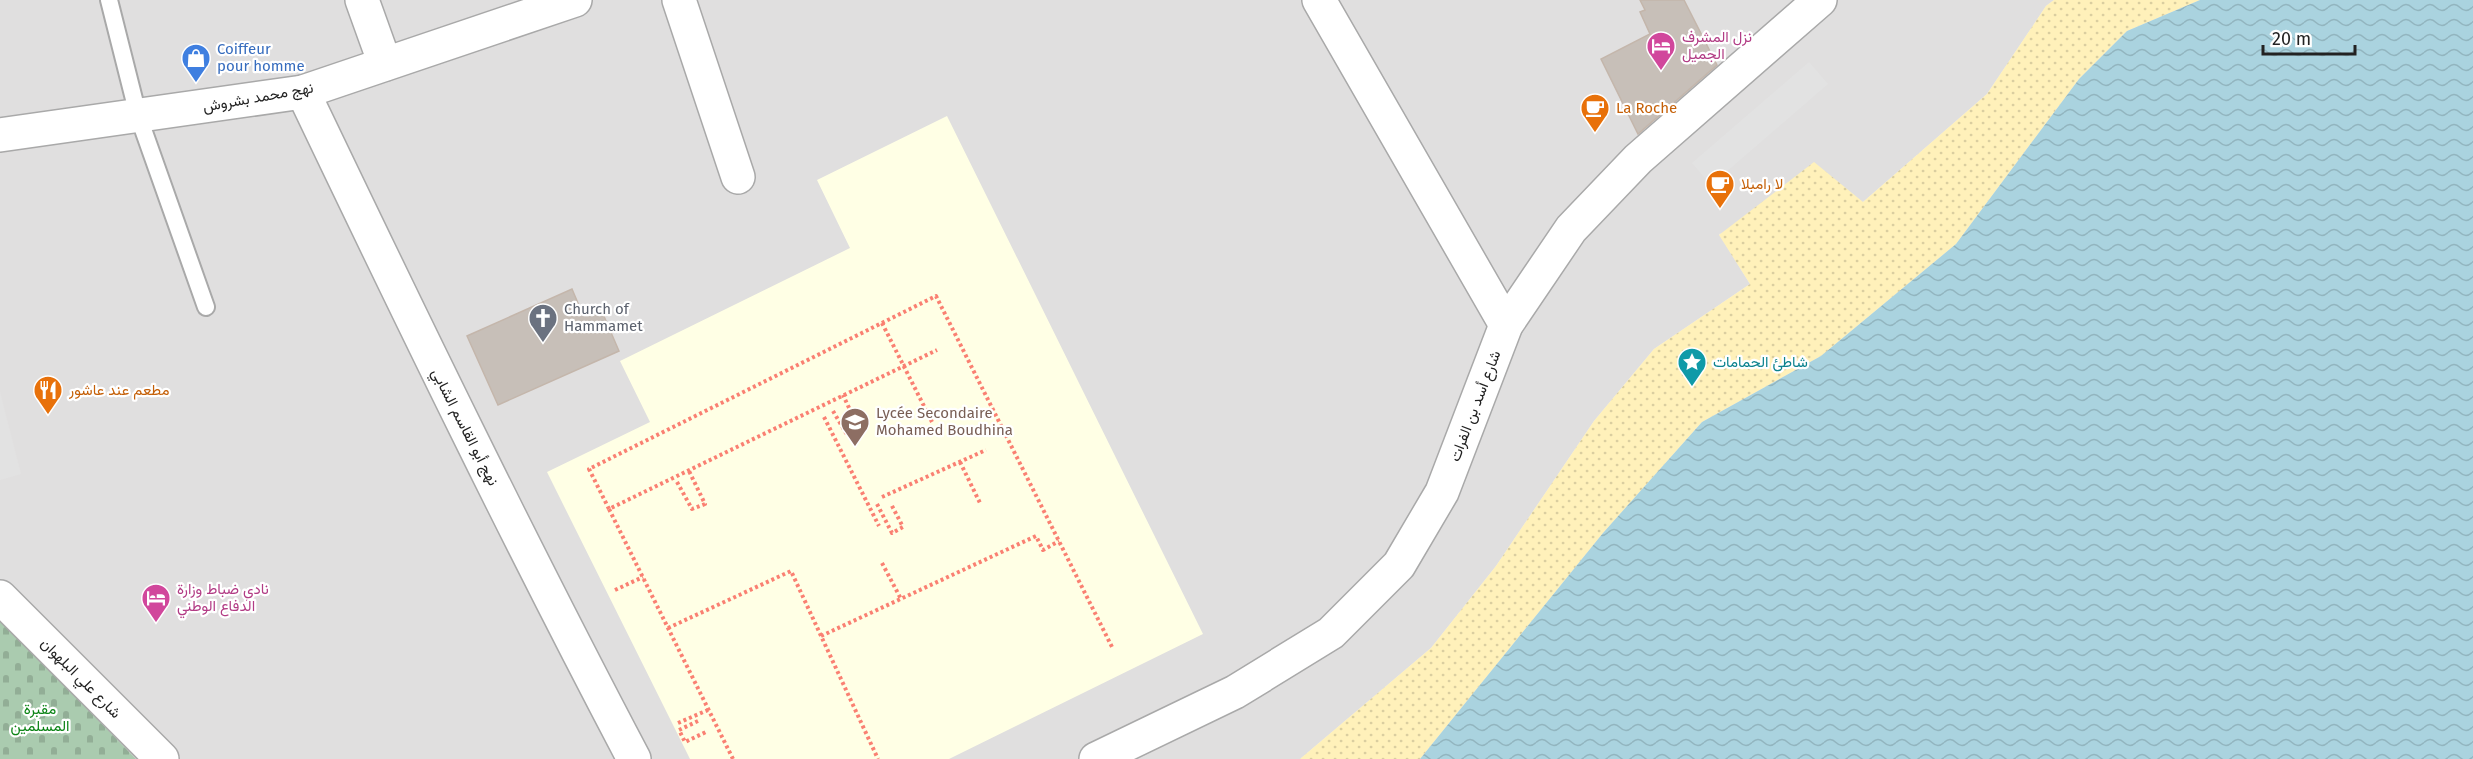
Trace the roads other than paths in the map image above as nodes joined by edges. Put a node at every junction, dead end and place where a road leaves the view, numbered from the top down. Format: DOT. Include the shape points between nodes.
graph roads {
  1 [pos="110,0"];
  2 [pos="362,0"];
  3 [pos="575,0"];
  4 [pos="679,0"];
  5 [pos="1319,0"];
  6 [pos="1820,0"];
  7 [pos="386,64"];
  8 [pos="303,92"];
  9 [pos="138,115"];
  10 [pos="0,135"];
  11 [pos="738,177"];
  12 [pos="206,307"];
  13 [pos="1506,325"];
  14 [pos="0,597"];
  15 [pos="162,759"];
  16 [pos="634,759"];
  17 [pos="1096,759"];
  1 -- 9 [label="lane"];
  2 -- 7 [label="street"];
  3 -- 7 [label="street, نهج محمد بشروش"];
  4 -- 11 [label="street"];
  5 -- 13 [label="street"];
  6 -- 13 [label="street, شارع أسد بن الفرات" via="1638,159 1578,221"];
  7 -- 8 [label="street, نهج محمد بشروش"];
  8 -- 9 [label="street, نهج محمد بشروش"];
  8 -- 16 [label="street, نهج أبو القاسم الشابي" via="424,345"];
  9 -- 10 [label="street, نهج محمد بشروش"];
  9 -- 12 [label="lane"];
  13 -- 17 [label="street, شارع أسد بن الفرات" via="1442,492 1399,565 1332,633 1235,692"];
  14 -- 15 [label="street, شارع علي البلهوان"];
}
